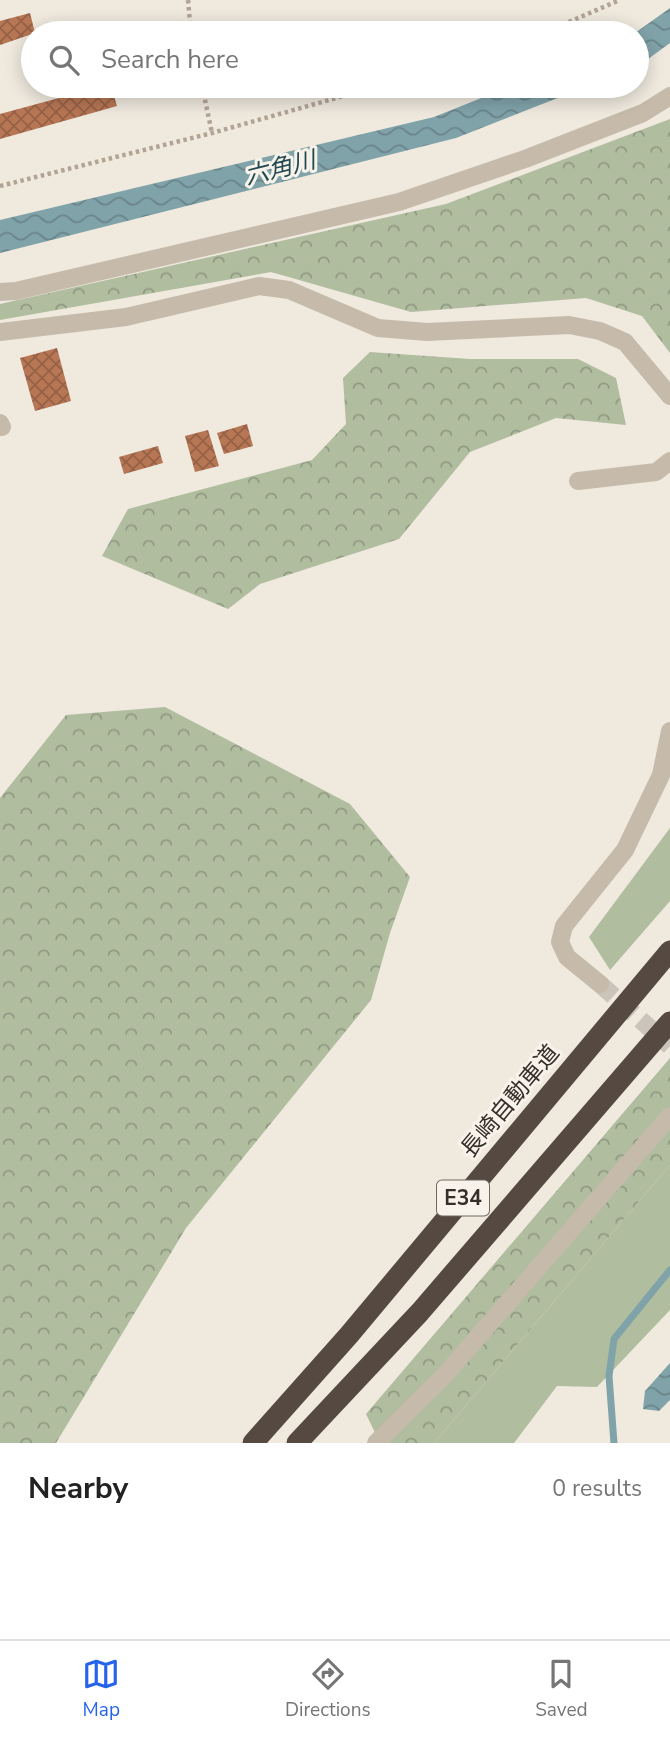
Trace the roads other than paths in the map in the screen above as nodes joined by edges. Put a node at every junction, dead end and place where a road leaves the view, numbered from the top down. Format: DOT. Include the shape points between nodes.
graph roads {
  1 [pos="670,96"];
  2 [pos="0,292"];
  3 [pos="0,332"];
  4 [pos="670,396"];
  5 [pos="670,461"];
  6 [pos="578,481"];
  7 [pos="670,730"];
  8 [pos="670,951"];
  9 [pos="600,984"];
  10 [pos="670,1022"];
  11 [pos="670,1116"];
  12 [pos="253,1443"];
  13 [pos="298,1443"];
  14 [pos="376,1443"];
  1 -- 2 [label="street" via="643,113 525,159 398,202"];
  3 -- 4 [label="street" via="127,317 259,286 289,290 378,328 427,332 569,325 600,331 625,342"];
  5 -- 6 [label="street" via="656,472"];
  7 -- 9 [label="street" via="661,775 625,850 564,926 560,942 567,957"];
  8 -- 12 [label="highway, 長崎自動車道 / E34"];
  10 -- 13 [label="highway, E34" via="420,1312"];
  11 -- 14 [label="street" via="444,1376"];
}
